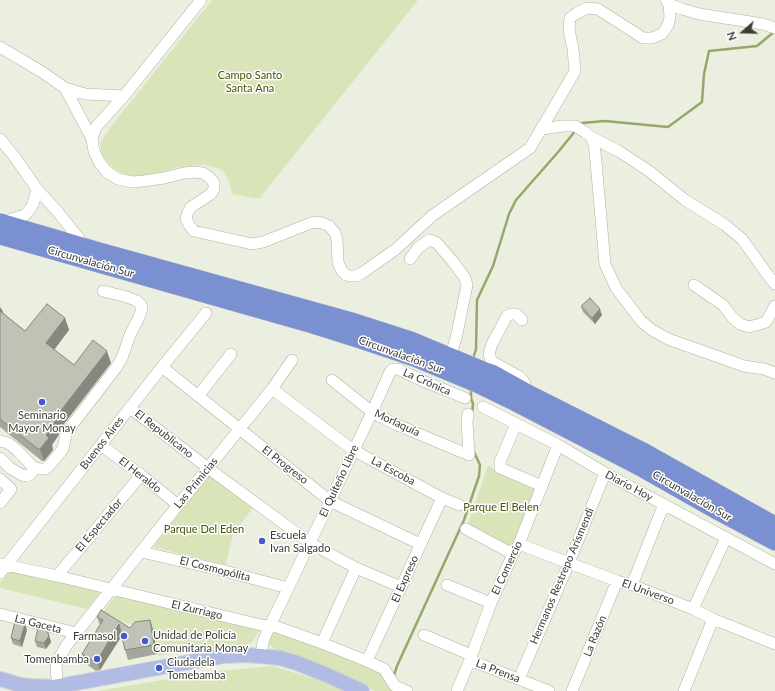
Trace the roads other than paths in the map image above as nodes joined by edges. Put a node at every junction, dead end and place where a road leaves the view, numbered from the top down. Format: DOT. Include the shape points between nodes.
graph roads {
  1 [pos="202,0"];
  2 [pos="668,2"];
  3 [pos="775,28"];
  4 [pos="0,47"];
  5 [pos="65,88"];
  6 [pos="124,96"];
  7 [pos="541,130"];
  8 [pos="591,137"];
  9 [pos="0,139"];
  10 [pos="92,140"];
  11 [pos="37,189"];
  12 [pos="1,227"];
  13 [pos="100,251"];
  14 [pos="410,259"];
  15 [pos="775,284"];
  16 [pos="694,285"];
  17 [pos="103,291"];
  18 [pos="206,314"];
  19 [pos="773,314"];
  20 [pos="522,320"];
  21 [pos="232,354"];
  22 [pos="451,356"];
  23 [pos="292,360"];
  24 [pos="398,365"];
  25 [pos="162,367"];
  26 [pos="775,372"];
  27 [pos="332,380"];
  28 [pos="272,389"];
  29 [pos="528,393"];
  30 [pos="198,396"];
  31 [pos="465,398"];
  32 [pos="483,407"];
  33 [pos="130,408"];
  34 [pos="372,412"];
  35 [pos="468,414"];
  36 [pos="516,424"];
  37 [pos="240,428"];
  38 [pos="0,441"];
  39 [pos="101,445"];
  40 [pos="558,445"];
  41 [pos="354,450"];
  42 [pos="0,458"];
  43 [pos="34,467"];
  44 [pos="208,468"];
  45 [pos="605,473"];
  46 [pos="141,475"];
  47 [pos="0,479"];
  48 [pos="542,486"];
  49 [pos="442,498"];
  50 [pos="330,500"];
  51 [pos="0,502"];
  52 [pos="664,504"];
  53 [pos="178,505"];
  54 [pos="459,506"];
  55 [pos="775,525"];
  56 [pos="466,529"];
  57 [pos="726,538"];
  58 [pos="775,542"];
  59 [pos="310,543"];
  60 [pos="420,544"];
  61 [pos="519,544"];
  62 [pos="141,552"];
  63 [pos="513,554"];
  64 [pos="569,563"];
  65 [pos="775,564"];
  66 [pos="2,568"];
  67 [pos="356,568"];
  68 [pos="57,576"];
  69 [pos="617,581"];
  70 [pos="447,585"];
  71 [pos="632,585"];
  72 [pos="288,588"];
  73 [pos="401,588"];
  74 [pos="112,589"];
  75 [pos="491,603"];
  76 [pos="693,609"];
  77 [pos="0,614"];
  78 [pos="713,619"];
  79 [pos="270,626"];
  80 [pos="76,633"];
  81 [pos="424,635"];
  82 [pos="322,643"];
  83 [pos="775,644"];
  84 [pos="261,656"];
  85 [pos="471,657"];
  86 [pos="367,661"];
  87 [pos="0,679"];
  88 [pos="519,679"];
  89 [pos="58,686"];
  90 [pos="362,691"];
  91 [pos="406,691"];
  92 [pos="457,691"];
  93 [pos="549,691"];
  94 [pos="572,691"];
  95 [pos="684,691"];
  1 -- 6 [label="street"];
  2 -- 3 [label="street" via="699,14"];
  2 -- 7 [label="street" via="668,25 662,34 652,38 643,38 598,9 587,8 570,18 569,30 575,70"];
  4 -- 5 [label="street"];
  5 -- 6 [label="street" via="85,94"];
  5 -- 10 [label="street"];
  6 -- 10 [label="street" via="96,127"];
  7 -- 8 [label="street" via="575,126"];
  7 -- 10 [label="street" via="530,148 433,215 396,249 356,276 350,276 342,271 335,233 326,224 310,223 252,244 194,232 186,218 191,207 211,194 214,189 214,183 209,177 194,172 144,181 118,179 107,172 99,162"];
  8 -- 15 [label="street" via="649,171 685,200 725,225 742,239"];
  8 -- 26 [label="street" via="596,162 605,264 616,288 637,316 652,330 668,339 744,366"];
  9 -- 11 [label="street"];
  11 -- 12 [label="street" via="30,209 25,214 8,220"];
  11 -- 13 [label="street" via="85,246"];
  12 -- 13 [label="highway, Circunvalación Sur"];
  12 -- 24 [label="highway, Circunvalación Sur" via="360,340"];
  13 -- 22 [label="highway, Circunvalación Sur" via="355,322"];
  14 -- 22 [label="street" via="418,248 430,240 437,243 465,278 466,291"];
  16 -- 19 [label="street" via="723,306 740,324 749,327 760,324 766,322"];
  17 -- 43 [label="street" via="137,301 142,309 139,317 122,358 69,428 63,449 45,469"];
  18 -- 25 [label="street, Buenos Aires"];
  20 -- 29 [label="street" via="516,314 507,316 489,354 493,362 520,377"];
  21 -- 30 [label="street"];
  22 -- 29 [label="highway, Circunvalación Sur" via="492,373"];
  23 -- 28 [label="street, Las Primicias"];
  24 -- 31 [label="street, La Crónica" via="423,381"];
  24 -- 34 [label="street, El Quiteño Libre"];
  24 -- 58 [label="highway, Circunvalación Sur" via="479,385 643,468"];
  25 -- 30 [label="street, El Progreso"];
  25 -- 33 [label="street, Buenos Aires"];
  27 -- 34 [label="street, Morlaquía"];
  28 -- 37 [label="street, Las Primicias"];
  28 -- 41 [label="street, La Escoba"];
  29 -- 55 [label="highway, Circunvalación Sur" via="643,451"];
  30 -- 37 [label="street, El Progreso"];
  32 -- 36 [label="street, Diario Hoy"];
  33 -- 39 [label="street, Buenos Aires"];
  33 -- 44 [label="street, El Republicano"];
  34 -- 35 [label="street, Morlaquía" via="469,455"];
  34 -- 41 [label="street, El Quiteño Libre"];
  36 -- 40 [label="street, Diario Hoy"];
  36 -- 48 [label="street" via="500,462 500,468"];
  37 -- 44 [label="street, Las Primicias"];
  37 -- 50 [label="street, El Progreso"];
  38 -- 43 [label="street" via="12,446"];
  39 -- 46 [label="street, El Heraldo"];
  39 -- 66 [label="street, Buenos Aires"];
  40 -- 45 [label="street, Diario Hoy"];
  40 -- 48 [label="street, El Comercio"];
  41 -- 49 [label="street, La Escoba"];
  41 -- 50 [label="street, El Quiteño Libre"];
  42 -- 43 [label="street" via="22,475 31,474"];
  44 -- 53 [label="street, Las Primicias"];
  44 -- 59 [label="street, El Republicano"];
  45 -- 52 [label="street, Diario Hoy"];
  45 -- 64 [label="street, Hermanos Restrepo Arismendi"];
  46 -- 53 [label="street, El Heraldo"];
  46 -- 68 [label="street, El Espectador"];
  47 -- 51 [label="street" via="11,489"];
  48 -- 61 [label="street, El Comercio"];
  49 -- 54 [label="street, La Escoba"];
  49 -- 60 [label="street, El Expreso"];
  50 -- 59 [label="street, El Quiteño Libre"];
  50 -- 60 [label="street, El Progreso"];
  52 -- 57 [label="street, Diario Hoy"];
  52 -- 71 [label="street"];
  53 -- 62 [label="street, Las Primicias"];
  56 -- 63 [label="street"];
  57 -- 65 [label="street, Diario Hoy"];
  57 -- 76 [label="street"];
  59 -- 67 [label="street, El Republicano"];
  59 -- 72 [label="street, El Quiteño Libre"];
  60 -- 73 [label="street, El Expreso"];
  61 -- 63 [label="street, El Comercio"];
  61 -- 64 [label="street, El Universo"];
  62 -- 72 [label="street, El Cosmopólita"];
  62 -- 74 [label="street, Las Primicias"];
  63 -- 75 [label="street, El Comercio"];
  64 -- 69 [label="street, El Universo"];
  64 -- 88 [label="street, Hermanos Restrepo Arismendi"];
  66 -- 68 [label="street, El Zurriago"];
  67 -- 73 [label="street, El Republicano"];
  67 -- 82 [label="street"];
  68 -- 74 [label="street, El Zurriago"];
  69 -- 71 [label="street, El Universo"];
  69 -- 94 [label="street, La Razón"];
  70 -- 75 [label="street"];
  71 -- 76 [label="street, El Universo"];
  72 -- 79 [label="street, El Quiteño Libre"];
  73 -- 86 [label="street, El Expreso"];
  74 -- 79 [label="street, El Zurriago"];
  74 -- 80 [label="street, Las Primicias"];
  75 -- 85 [label="street, El Comercio"];
  76 -- 78 [label="street, El Universo"];
  77 -- 80 [label="street, La Gaceta"];
  78 -- 83 [label="street, El Universo"];
  78 -- 95 [label="street"];
  79 -- 82 [label="street, El Zurriago"];
  79 -- 84 [label="street, El Quiteño Libre" via="263,642"];
  80 -- 89 [label="street, Las Primicias" via="57,662"];
  81 -- 85 [label="street, La Prensa"];
  82 -- 86 [label="street, El Zurriago"];
  84 -- 89 [label="main road" via="223,656"];
  84 -- 90 [label="main road" via="297,663"];
  85 -- 88 [label="street, La Prensa"];
  85 -- 92 [label="street, El Comercio"];
  86 -- 91 [label="street, El Zurriago" via="384,669 395,686"];
  87 -- 89 [label="main road" via="28,686"];
  88 -- 93 [label="street, La Prensa"];
}
